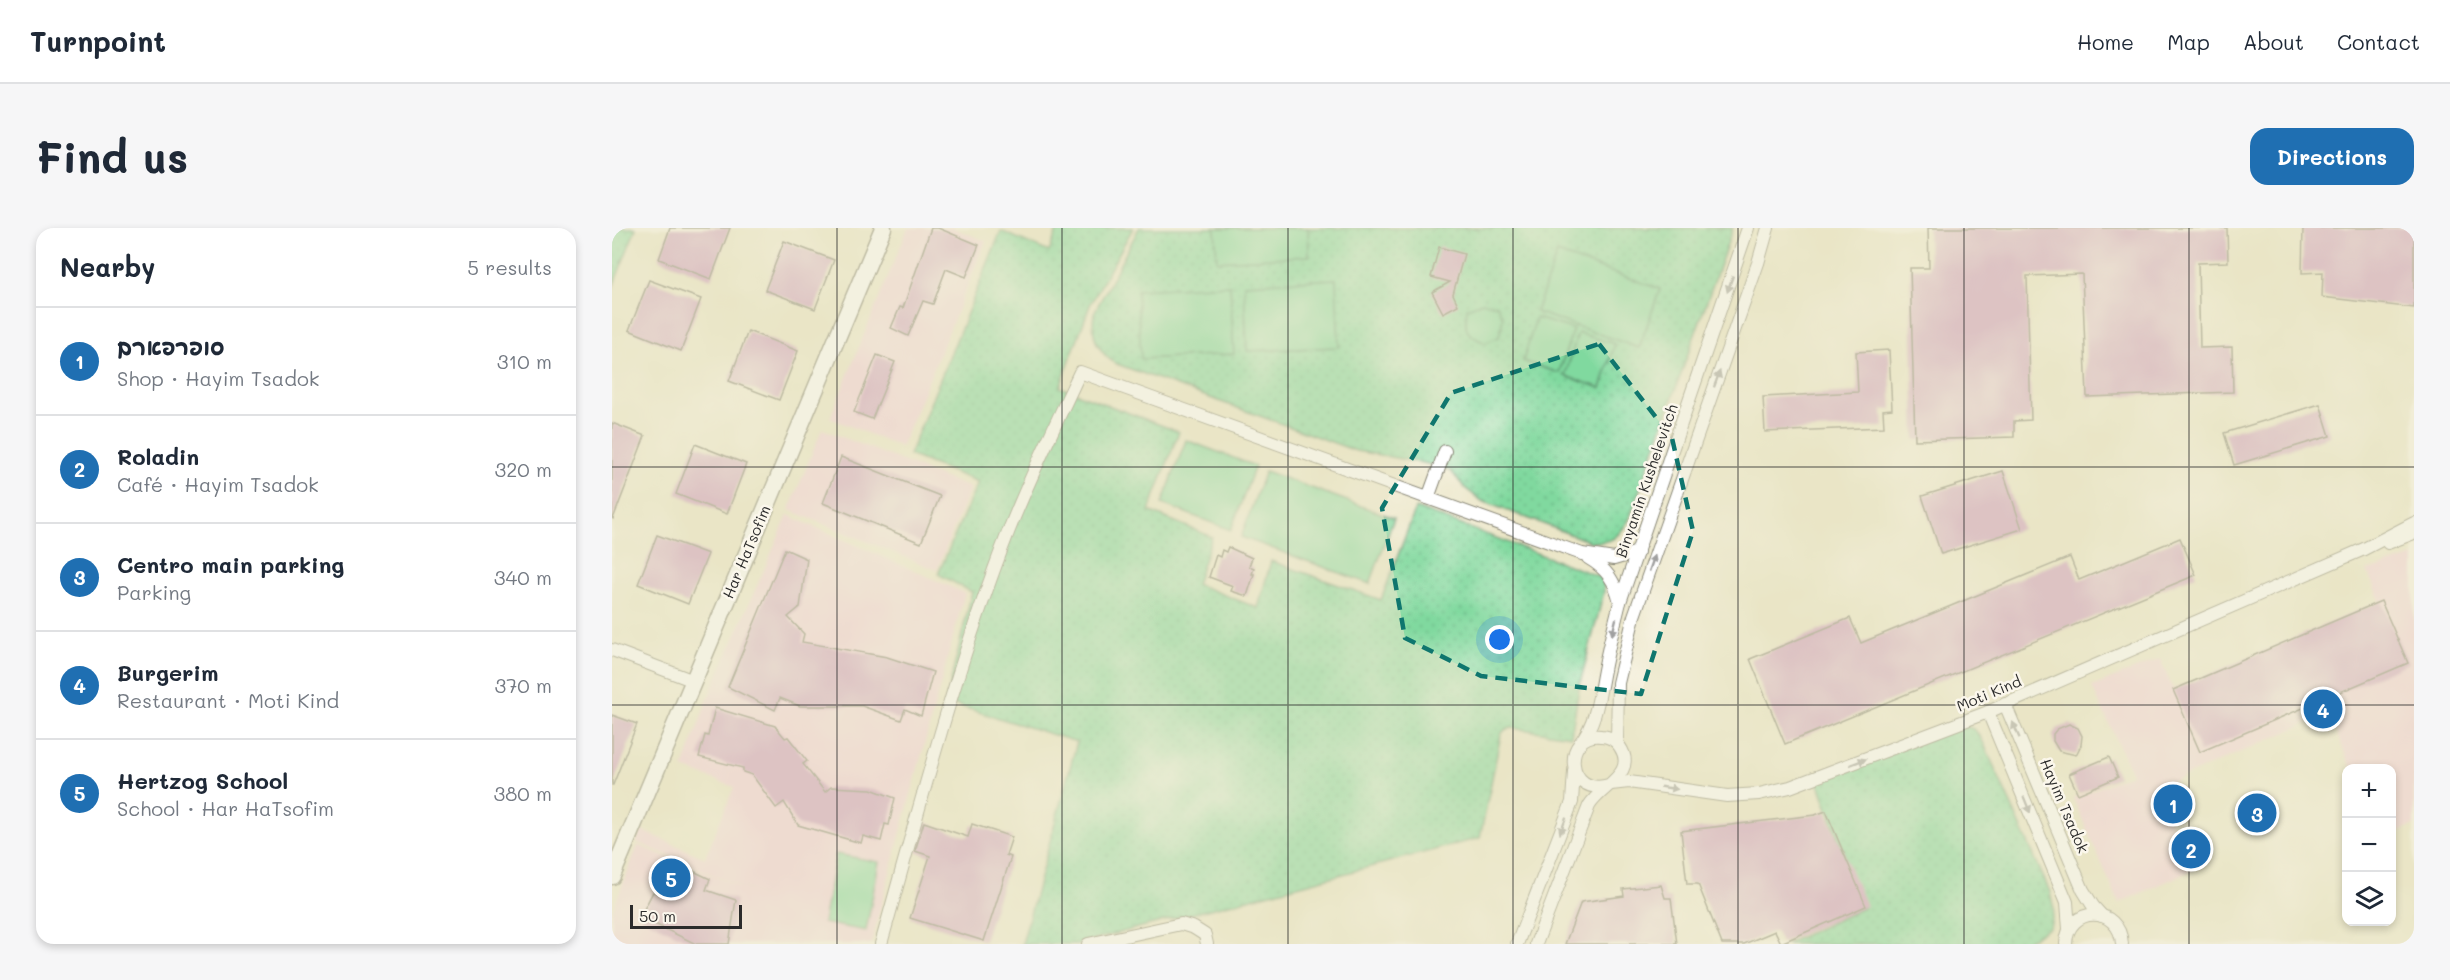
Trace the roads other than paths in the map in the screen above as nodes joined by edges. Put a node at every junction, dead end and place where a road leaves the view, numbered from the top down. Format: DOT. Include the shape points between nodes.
graph roads {
  1 [pos="883,228"];
  2 [pos="1748,228"];
  3 [pos="1768,228"];
  4 [pos="1445,451"];
  5 [pos="1428,498"];
  6 [pos="2414,523"];
  7 [pos="2414,533"];
  8 [pos="2364,549"];
  9 [pos="1638,552"];
  10 [pos="1582,554"];
  11 [pos="1620,602"];
  12 [pos="612,650"];
  13 [pos="694,681"];
  14 [pos="2006,704"];
  15 [pos="1988,712"];
  16 [pos="1580,743"];
  17 [pos="1617,743"];
  18 [pos="1574,770"];
  19 [pos="1610,784"];
  20 [pos="612,876"];
  21 [pos="2102,916"];
  22 [pos="2066,938"];
  23 [pos="1092,943"];
  24 [pos="881,944"];
  25 [pos="1207,944"];
  26 [pos="1517,944"];
  27 [pos="1536,944"];
  28 [pos="2122,944"];
  1 -- 13 [label="street, Har HaTsofim"];
  2 -- 9 [label="street, Binyamin Kushelevitch, one-way"];
  17 -- 3 [label="street, Binyamin Kushelevitch, one-way" via="1618,683 1634,616"];
  4 -- 5 [label="street"];
  5 -- 10 [label="street"];
  5 -- 24 [label="street" via="1080,372 1027,487 995,569 934,756"];
  6 -- 8 [label="street, Moti Kind"];
  7 -- 8 [label="street, Moti Kind"];
  8 -- 14 [label="street, Moti Kind"];
  9 -- 10 [label="street" via="1614,559"];
  9 -- 11 [label="street, Binyamin Kushelevitch"];
  10 -- 11 [label="street" via="1614,580"];
  11 -- 16 [label="street, Binyamin Kushelevitch, one-way" via="1598,707 1590,730"];
  12 -- 13 [label="street"];
  13 -- 20 [label="street, Har HaTsofim"];
  14 -- 15 [label="street, Moti Kind"];
  21 -- 14 [label="street, Hayim Tsadok, one-way" via="2083,890"];
  19 -- 15 [label="street, Moti Kind, one-way" via="1629,782 1715,795 1759,794 1819,777"];
  15 -- 22 [label="street, one-way" via="2067,902"];
  16 -- 17 [label="street" via="1596,736"];
  16 -- 18 [label="street" via="1573,756"];
  17 -- 19 [label="street" via="1623,752 1624,766"];
  18 -- 19 [label="street" via="1588,784"];
  18 -- 26 [label="street, one-way" via="1572,802"];
  19 -- 27 [label="street" via="1589,806"];
  21 -- 22 [label="street" via="2081,918"];
  21 -- 28 [label="street, Hayim Tsadok" via="2116,926"];
  23 -- 25 [label="street" via="1181,924 1205,935"];
}
